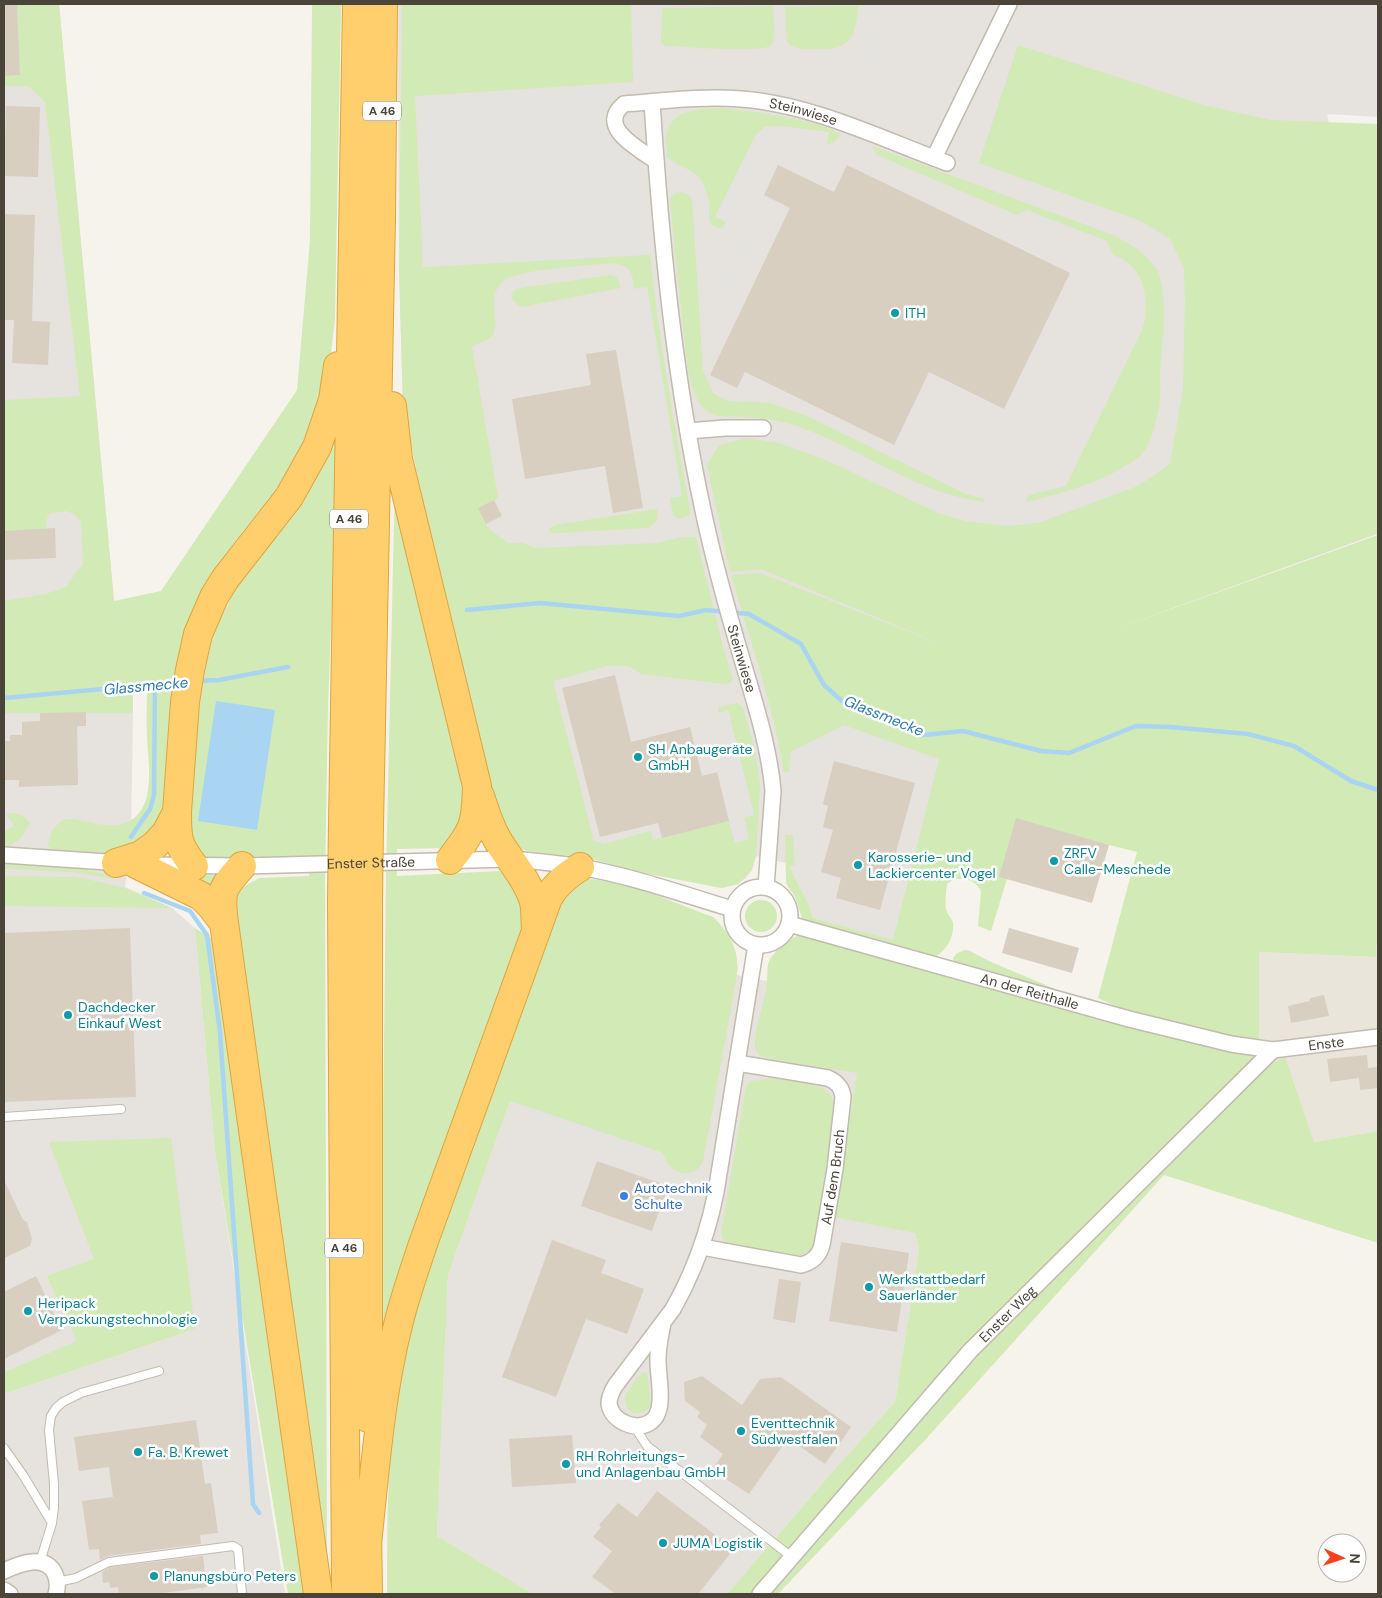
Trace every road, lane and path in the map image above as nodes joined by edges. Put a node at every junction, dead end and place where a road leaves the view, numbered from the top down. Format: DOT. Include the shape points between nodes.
graph roads {
  1 [pos="357,4"];
  2 [pos="383,4"];
  3 [pos="997,4"];
  4 [pos="1009,4"];
  5 [pos="1000,24"];
  6 [pos="652,102"];
  7 [pos="656,162"];
  8 [pos="355,213"];
  9 [pos="381,218"];
  10 [pos="763,428"];
  11 [pos="688,431"];
  12 [pos="477,786"];
  13 [pos="177,812"];
  14 [pos="356,825"];
  15 [pos="4,856"];
  16 [pos="450,860"];
  17 [pos="511,860"];
  18 [pos="126,864"];
  19 [pos="194,866"];
  20 [pos="242,866"];
  21 [pos="580,867"];
  22 [pos="766,887"];
  23 [pos="355,901"];
  24 [pos="732,909"];
  25 [pos="224,922"];
  26 [pos="789,924"];
  27 [pos="536,933"];
  28 [pos="756,945"];
  29 [pos="1378,1037"];
  30 [pos="1273,1050"];
  31 [pos="737,1063"];
  32 [pos="121,1109"];
  33 [pos="4,1117"];
  34 [pos="702,1247"];
  35 [pos="663,1323"];
  36 [pos="159,1372"];
  37 [pos="634,1426"];
  38 [pos="4,1448"];
  39 [pos="52,1523"];
  40 [pos="368,1544"];
  41 [pos="792,1557"];
  42 [pos="40,1562"];
  43 [pos="4,1571"];
  44 [pos="57,1588"];
  45 [pos="4,1590"];
  46 [pos="10,1594"];
  47 [pos="242,1594"];
  48 [pos="318,1594"];
  49 [pos="346,1594"];
  50 [pos="368,1594"];
  51 [pos="760,1594"];
  1 -- 8 [label="highway, A 46"];
  2 -- 9 [label="highway, A 46"];
  3 -- 5 [label="street"];
  4 -- 5 [label="street"];
  5 -- 6 [label="street, Steinwiese" via="940,160 821,116 770,103 708,98"];
  6 -- 7 [label="street, Steinwiese"];
  6 -- 7 [label="street, Steinwiese" via="624,104 618,109 614,124 625,138"];
  7 -- 11 [label="street, Steinwiese" via="668,301"];
  8 -- 13 [label="highway" via="333,400 318,447 297,485 214,597 198,634 185,702"];
  8 -- 14 [label="highway, A 46"];
  9 -- 12 [label="highway" via="392,411 398,459"];
  9 -- 14 [label="highway, A 46"];
  10 -- 11 [label="street"];
  11 -- 22 [label="street, Steinwiese" via="706,525 763,735 772,780"];
  12 -- 16 [label="highway" via="475,822 464,844"];
  12 -- 17 [label="highway" via="489,823"];
  13 -- 18 [label="highway" via="155,845"];
  13 -- 19 [label="highway" via="179,845"];
  14 -- 23 [label="highway, A 46, bridge"];
  15 -- 18 [label="street, Enster Straße"];
  16 -- 17 [label="street, Enster Straße"];
  16 -- 20 [label="street, Enster Straße"];
  17 -- 21 [label="street, Enster Straße"];
  17 -- 27 [label="highway" via="534,902"];
  18 -- 19 [label="street, Enster Straße"];
  18 -- 25 [label="highway" via="201,896"];
  19 -- 20 [label="street, Enster Straße"];
  20 -- 25 [label="highway" via="224,886"];
  21 -- 24 [label="street, Enster Straße"];
  21 -- 27 [label="highway" via="565,876 548,898"];
  22 -- 24 [label="street" via="743,892"];
  22 -- 26 [label="street" via="787,902"];
  23 -- 40 [label="highway, A 46"];
  23 -- 49 [label="highway, A 46"];
  24 -- 28 [label="street" via="735,929 747,942"];
  25 -- 48 [label="highway"];
  26 -- 28 [label="street" via="774,942"];
  26 -- 30 [label="street, An der Reithalle" via="1138,1021 1231,1044"];
  27 -- 40 [label="highway" via="407,1291 386,1388"];
  28 -- 31 [label="street"];
  29 -- 30 [label="street, Enste"];
  30 -- 41 [label="street, Enster Weg" via="970,1351"];
  31 -- 34 [label="street" via="716,1192"];
  31 -- 34 [label="street, Auf dem Bruch" via="828,1078 842,1091 835,1169 822,1244 817,1256 801,1265"];
  32 -- 33 [label="lane"];
  34 -- 35 [label="street" via="681,1296"];
  35 -- 37 [label="street" via="658,1358 658,1413 647,1425"];
  35 -- 37 [label="street" via="615,1386 610,1399 615,1416"];
  36 -- 39 [label="lane" via="81,1393 56,1408 48,1430 55,1497"];
  37 -- 41 [label="lane" via="647,1446"];
  38 -- 39 [label="lane"];
  39 -- 42 [label="lane"];
  40 -- 50 [label="highway, A 46"];
  41 -- 51 [label="street, Enster Weg"];
  42 -- 43 [label="street" via="20,1564"];
  42 -- 44 [label="street" via="51,1568"];
  44 -- 47 [label="lane" via="109,1562 233,1546 238,1549"];
  45 -- 46 [label="street"];
}
